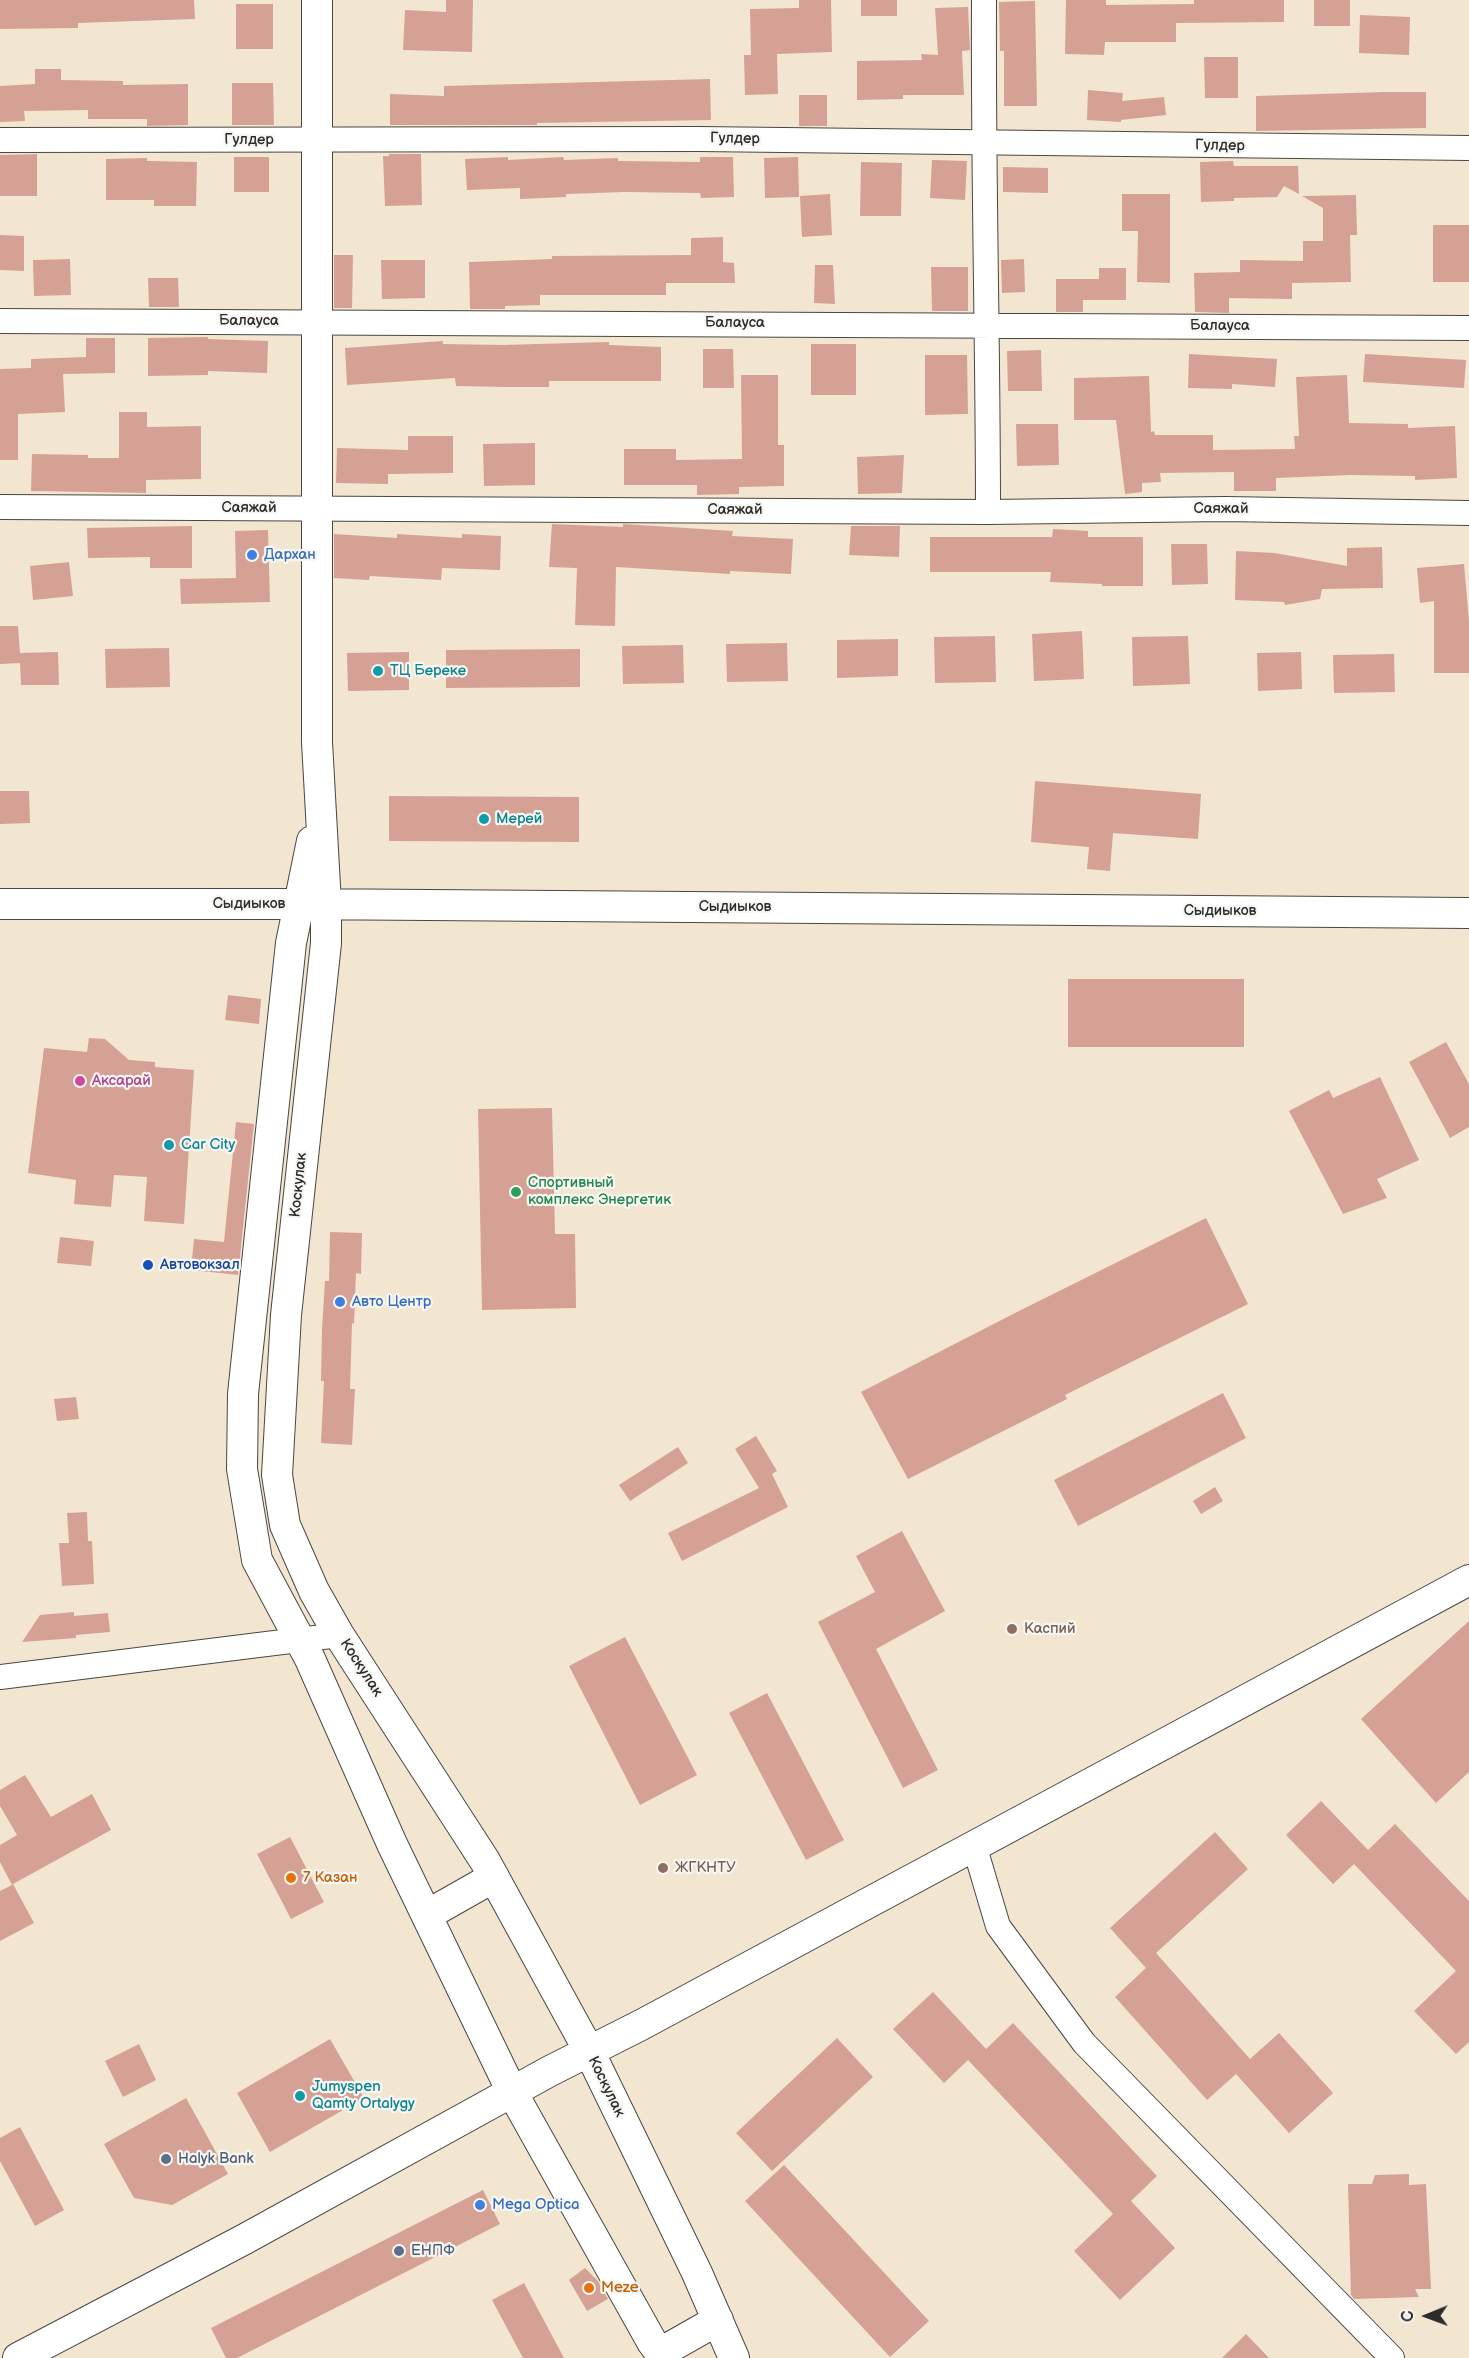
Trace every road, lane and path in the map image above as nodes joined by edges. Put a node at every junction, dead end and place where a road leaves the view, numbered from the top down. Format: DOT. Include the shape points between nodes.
graph roads {
  1 [pos="317,0"];
  2 [pos="984,0"];
  3 [pos="0,140"];
  4 [pos="317,140"];
  5 [pos="984,143"];
  6 [pos="1469,148"];
  7 [pos="0,321"];
  8 [pos="317,321"];
  9 [pos="988,325"];
  10 [pos="1469,328"];
  11 [pos="0,507"];
  12 [pos="317,508"];
  13 [pos="988,512"];
  14 [pos="1469,513"];
  15 [pos="0,904"];
  16 [pos="312,904"];
  17 [pos="1469,913"];
  18 [pos="1469,1580"];
  19 [pos="339,1635"];
  20 [pos="300,1640"];
  21 [pos="0,1677"];
  22 [pos="974,1845"];
  23 [pos="494,1877"];
  24 [pos="427,1915"];
  25 [pos="589,2051"];
  26 [pos="512,2092"];
  27 [pos="718,2320"];
  28 [pos="662,2355"];
  29 [pos="18,2358"];
  30 [pos="735,2358"];
  31 [pos="1392,2358"];
  1 -- 4 [label="street"];
  2 -- 5 [label="street"];
  3 -- 4 [label="street, Гулдер"];
  4 -- 5 [label="street, Гулдер"];
  4 -- 8 [label="street"];
  5 -- 6 [label="street, Гулдер"];
  5 -- 9 [label="street"];
  7 -- 8 [label="street, Балауса"];
  8 -- 9 [label="street, Балауса"];
  8 -- 12 [label="street"];
  9 -- 10 [label="street, Балауса"];
  9 -- 13 [label="street"];
  11 -- 12 [label="street, Саяжай"];
  12 -- 13 [label="street, Саяжай"];
  12 -- 16 [label="street" via="317,766"];
  13 -- 14 [label="street, Саяжай" via="1225,509"];
  15 -- 16 [label="street, Сыдиыков"];
  16 -- 17 [label="street, Сыдиыков"];
  16 -- 19 [label="street, Коскулак" via="326,943 286,1316 276,1475 285,1525 314,1591"];
  16 -- 20 [label="street" via="291,943 243,1394 242,1469 257,1560"];
  18 -- 22 [label="street"];
  19 -- 20 [label="street"];
  19 -- 23 [label="street, Коскулак"];
  20 -- 21 [label="street"];
  20 -- 24 [label="street"];
  22 -- 25 [label="street"];
  22 -- 31 [label="street" via="999,1926 1084,2043"];
  23 -- 24 [label="street"];
  23 -- 25 [label="street, Коскулак"];
  24 -- 26 [label="street"];
  25 -- 26 [label="street"];
  25 -- 27 [label="street, Коскулак"];
  26 -- 28 [label="street"];
  26 -- 29 [label="street"];
  27 -- 28 [label="street"];
  27 -- 30 [label="street, Коскулак"];
}
